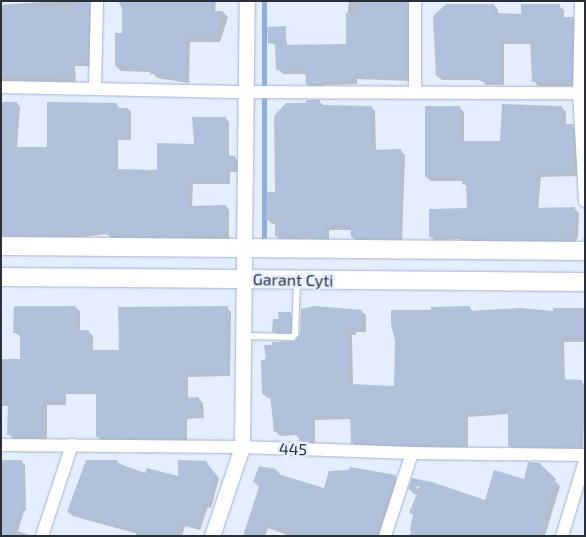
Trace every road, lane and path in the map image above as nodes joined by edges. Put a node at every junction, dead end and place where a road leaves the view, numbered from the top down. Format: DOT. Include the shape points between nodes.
graph roads {
  1 [pos="97,1"];
  2 [pos="246,1"];
  3 [pos="415,1"];
  4 [pos="581,1"];
  5 [pos="1,87"];
  6 [pos="95,88"];
  7 [pos="246,92"];
  8 [pos="415,93"];
  9 [pos="582,93"];
  10 [pos="585,201"];
  11 [pos="1,246"];
  12 [pos="244,247"];
  13 [pos="585,251"];
  14 [pos="1,277"];
  15 [pos="243,279"];
  16 [pos="297,280"];
  17 [pos="585,282"];
  18 [pos="243,336"];
  19 [pos="1,445"];
  20 [pos="72,445"];
  21 [pos="242,447"];
  22 [pos="412,453"];
  23 [pos="585,455"];
  24 [pos="585,461"];
  25 [pos="42,536"];
  26 [pos="212,536"];
  27 [pos="385,536"];
  28 [pos="562,536"];
  1 -- 6 [label="street"];
  2 -- 7 [label="street"];
  3 -- 8 [label="street"];
  4 -- 9 [label="street"];
  5 -- 6 [label="street"];
  6 -- 7 [label="street"];
  7 -- 8 [label="street"];
  7 -- 12 [label="street"];
  8 -- 9 [label="street"];
  9 -- 10 [label="street"];
  11 -- 12 [label="main road, Garant Cyti"];
  12 -- 13 [label="main road, Garant Cyti"];
  12 -- 15 [label="street"];
  14 -- 15 [label="main road, Garant Cyti"];
  15 -- 16 [label="main road, Garant Cyti"];
  15 -- 18 [label="street"];
  16 -- 17 [label="main road, Garant Cyti"];
  16 -- 18 [label="lane" via="295,334 292,337"];
  18 -- 21 [label="street"];
  19 -- 20 [label="street, 445"];
  20 -- 21 [label="street, 445"];
  20 -- 25 [label="street"];
  21 -- 22 [label="street, 445"];
  21 -- 26 [label="street"];
  22 -- 23 [label="street, 445"];
  22 -- 27 [label="street"];
  24 -- 28 [label="street"];
}
